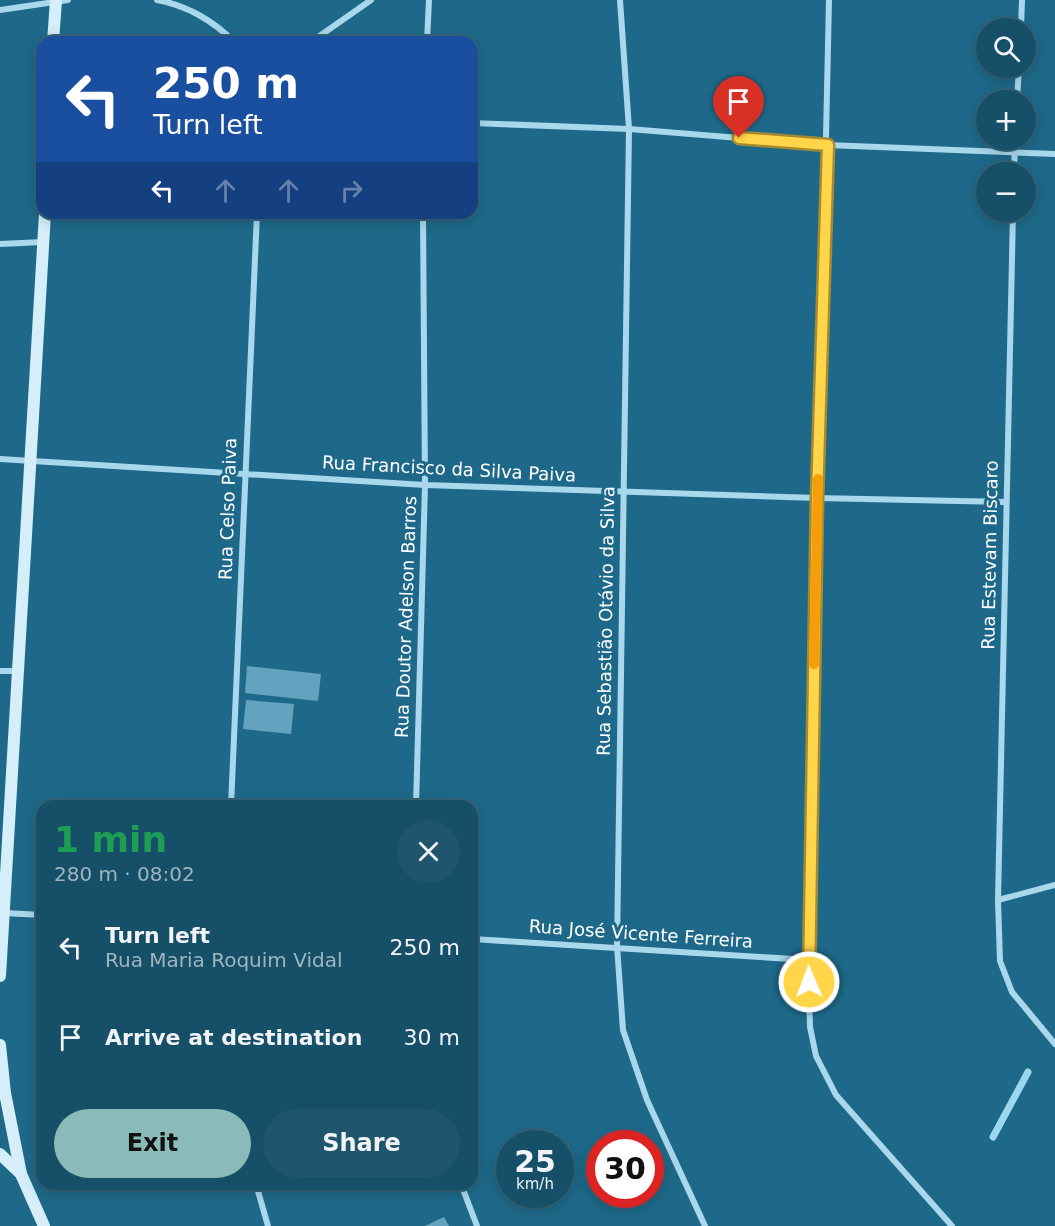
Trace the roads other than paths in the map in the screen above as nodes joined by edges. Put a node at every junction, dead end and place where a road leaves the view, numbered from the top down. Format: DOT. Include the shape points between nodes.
graph roads {
  1 [pos="60,0"];
  2 [pos="157,0"];
  3 [pos="371,0"];
  4 [pos="429,0"];
  5 [pos="620,0"];
  6 [pos="829,0"];
  7 [pos="1022,0"];
  8 [pos="0,10"];
  9 [pos="1021,18"];
  10 [pos="54,36"];
  11 [pos="226,36"];
  12 [pos="320,36"];
  13 [pos="427,36"];
  14 [pos="478,123"];
  15 [pos="629,129"];
  16 [pos="828,145"];
  17 [pos="1014,151"];
  18 [pos="1055,154"];
  19 [pos="1014,162"];
  20 [pos="45,219"];
  21 [pos="257,219"];
  22 [pos="423,219"];
  23 [pos="1013,222"];
  24 [pos="43,242"];
  25 [pos="0,244"];
  26 [pos="0,459"];
  27 [pos="29,459"];
  28 [pos="244,474"];
  29 [pos="425,484"];
  30 [pos="622,492"];
  31 [pos="817,498"];
  32 [pos="1006,502"];
  33 [pos="0,671"];
  34 [pos="16,671"];
  35 [pos="231,800"];
  36 [pos="416,800"];
  37 [pos="1055,885"];
  38 [pos="998,900"];
  39 [pos="2,913"];
  40 [pos="36,915"];
  41 [pos="478,939"];
  42 [pos="617,946"];
  43 [pos="808,960"];
  44 [pos="0,976"];
  45 [pos="1055,1044"];
  46 [pos="0,1045"];
  47 [pos="0,1154"];
  48 [pos="21,1174"];
  49 [pos="258,1190"];
  50 [pos="463,1190"];
  51 [pos="44,1226"];
  52 [pos="268,1226"];
  53 [pos="477,1226"];
  54 [pos="705,1226"];
  55 [pos="952,1226"];
  1 -- 8 [label="street"];
  1 -- 10 [label="main road"];
  2 -- 11 [label="street" via="197,14"];
  3 -- 12 [label="street"];
  4 -- 13 [label="street"];
  5 -- 15 [label="street, Rua Sebastião Otávio da Silva"];
  6 -- 16 [label="street"];
  7 -- 9 [label="street"];
  14 -- 15 [label="street"];
  15 -- 16 [label="street"];
  15 -- 30 [label="street, Rua Sebastião Otávio da Silva"];
  16 -- 17 [label="street"];
  16 -- 31 [label="street"];
  17 -- 18 [label="street"];
  17 -- 19 [label="street"];
  20 -- 24 [label="main road"];
  21 -- 28 [label="street, Rua Celso Paiva"];
  22 -- 29 [label="street, Rua Doutor Adelson Barros"];
  23 -- 32 [label="street, Rua Estevam Biscaro"];
  24 -- 25 [label="street"];
  24 -- 27 [label="main road"];
  26 -- 27 [label="street, Rua Francisco da Silva Paiva"];
  27 -- 28 [label="street, Rua Francisco da Silva Paiva"];
  27 -- 34 [label="main road"];
  28 -- 29 [label="street, Rua Francisco da Silva Paiva"];
  28 -- 35 [label="street, Rua Celso Paiva"];
  29 -- 30 [label="street, Rua Francisco da Silva Paiva"];
  29 -- 36 [label="street, Rua Doutor Adelson Barros"];
  30 -- 31 [label="street, Rua Francisco da Silva Paiva"];
  30 -- 42 [label="street, Rua Sebastião Otávio da Silva"];
  31 -- 32 [label="street, Rua Francisco da Silva Paiva"];
  31 -- 43 [label="street"];
  32 -- 38 [label="street, Rua Estevam Biscaro"];
  33 -- 34 [label="street"];
  34 -- 39 [label="main road"];
  37 -- 38 [label="street"];
  38 -- 45 [label="street, Rua Estevam Biscaro" via="1000,961 1012,992"];
  39 -- 40 [label="street"];
  39 -- 44 [label="main road"];
  41 -- 42 [label="street, Rua José Vicente Ferreira"];
  42 -- 43 [label="street, Rua José Vicente Ferreira"];
  42 -- 54 [label="street, Rua Sebastião Otávio da Silva" via="623,1030 647,1100"];
  43 -- 55 [label="street" via="812,1037 816,1056 836,1095"];
  46 -- 48 [label="main road"];
  47 -- 48 [label="main road"];
  48 -- 51 [label="main road"];
  49 -- 52 [label="street"];
  50 -- 53 [label="street"];
}
